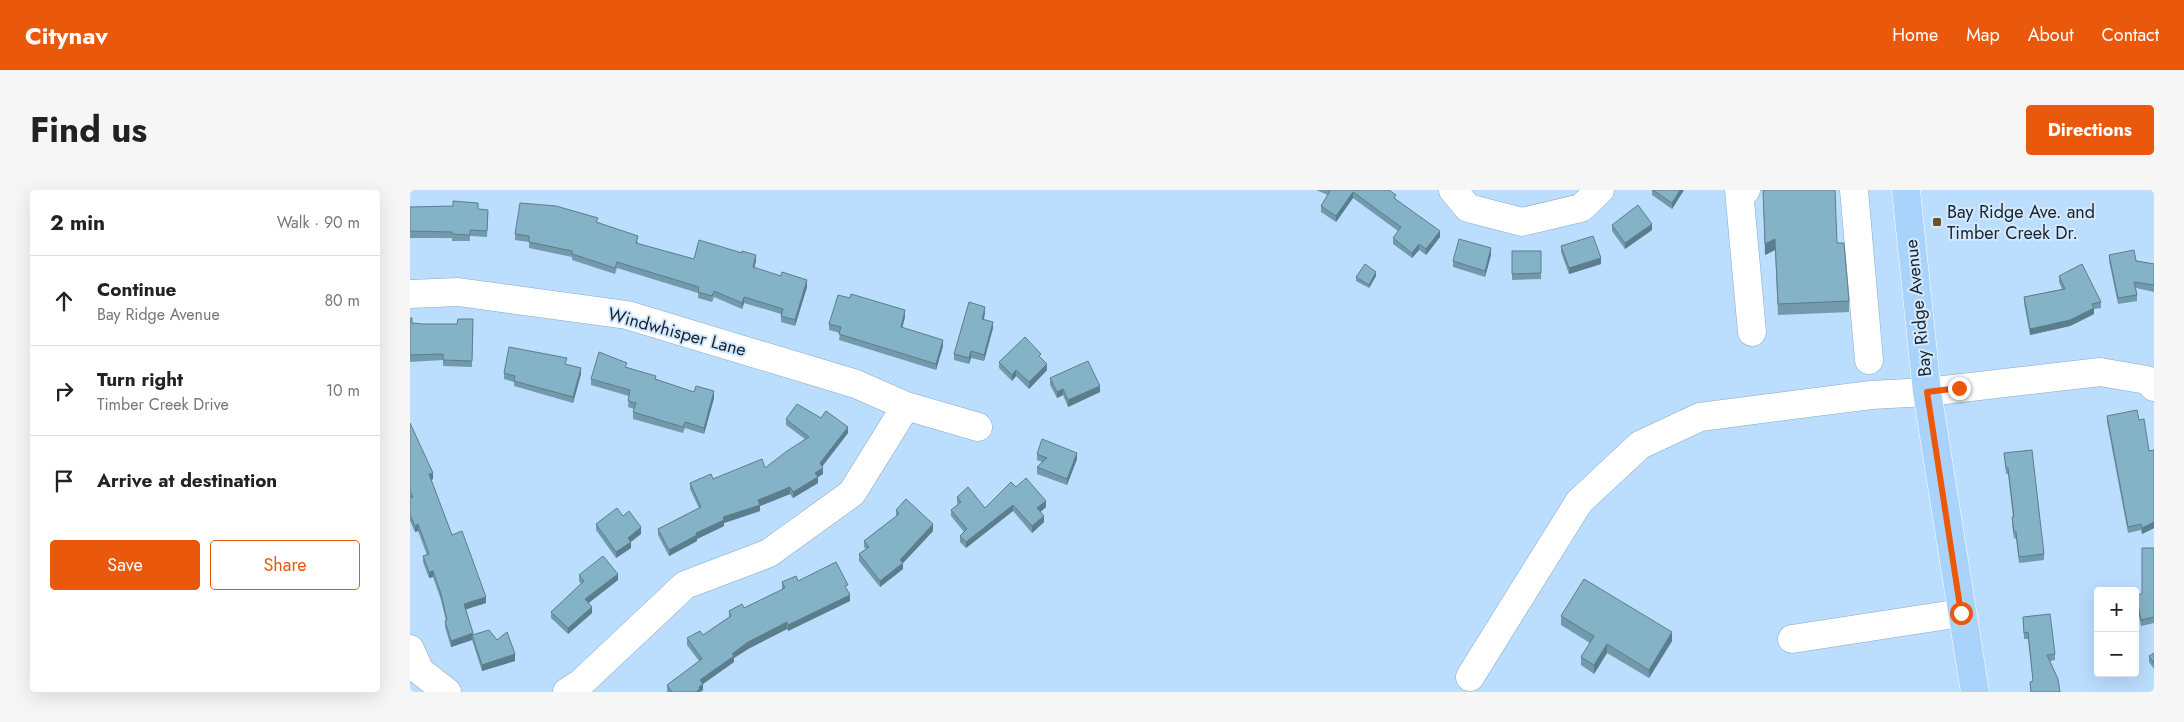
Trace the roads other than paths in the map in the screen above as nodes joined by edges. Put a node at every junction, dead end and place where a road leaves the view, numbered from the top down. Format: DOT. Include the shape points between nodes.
graph roads {
  1 [pos="1453,190"];
  2 [pos="1600,190"];
  3 [pos="1746,190"];
  4 [pos="1854,190"];
  5 [pos="1906,190"];
  6 [pos="410,294"];
  7 [pos="1752,332"];
  8 [pos="1869,360"];
  9 [pos="2154,387"];
  10 [pos="1927,392"];
  11 [pos="906,406"];
  12 [pos="978,427"];
  13 [pos="1961,613"];
  14 [pos="1792,639"];
  15 [pos="410,649"];
  16 [pos="1470,677"];
  17 [pos="447,692"];
  18 [pos="567,692"];
  19 [pos="1974,692"];
  1 -- 2 [label="street" via="1468,208 1522,222 1582,208"];
  3 -- 7 [label="street" via="1739,190"];
  4 -- 8 [label="street"];
  5 -- 10 [label="main road, Bay Ridge Avenue"];
  6 -- 11 [label="street, Windwhisper Lane" via="458,292 627,314 856,384"];
  9 -- 10 [label="street" via="2147,380 2100,372"];
  10 -- 13 [label="main road, Bay Ridge Avenue"];
  10 -- 16 [label="street" via="1700,417 1640,445 1579,502"];
  11 -- 12 [label="street, Windwhisper Lane"];
  11 -- 18 [label="street" via="852,493 769,553 685,585 581,683"];
  13 -- 14 [label="street"];
  13 -- 19 [label="main road, Bay Ridge Avenue"];
  15 -- 17 [label="street" via="420,671"];
}
